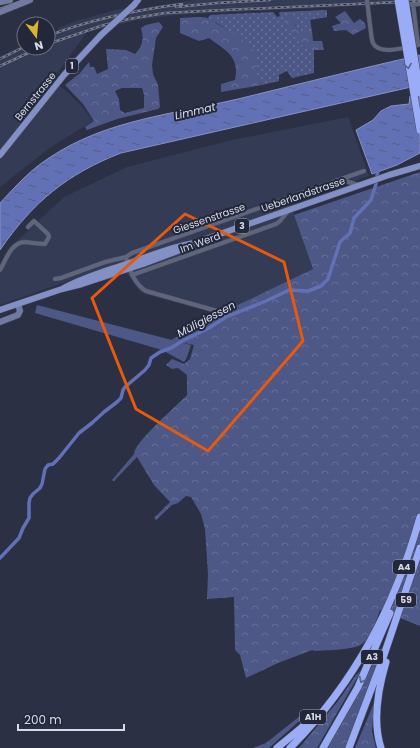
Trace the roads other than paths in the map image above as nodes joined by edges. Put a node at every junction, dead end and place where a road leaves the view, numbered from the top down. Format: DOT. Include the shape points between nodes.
graph roads {
  1 [pos="10,0"];
  2 [pos="30,0"];
  3 [pos="367,0"];
  4 [pos="405,0"];
  5 [pos="0,2"];
  6 [pos="136,2"];
  7 [pos="397,3"];
  8 [pos="413,4"];
  9 [pos="420,4"];
  10 [pos="0,12"];
  11 [pos="420,93"];
  12 [pos="420,130"];
  13 [pos="0,155"];
  14 [pos="420,166"];
  15 [pos="364,171"];
  16 [pos="342,180"];
  17 [pos="359,185"];
  18 [pos="290,209"];
  19 [pos="28,227"];
  20 [pos="126,257"];
  21 [pos="129,266"];
  22 [pos="0,270"];
  23 [pos="132,275"];
  24 [pos="55,279"];
  25 [pos="18,304"];
  26 [pos="0,310"];
  27 [pos="217,311"];
  28 [pos="0,322"];
  29 [pos="420,517"];
  30 [pos="420,527"];
  31 [pos="420,548"];
  32 [pos="416,561"];
  33 [pos="395,632"];
  34 [pos="345,682"];
  35 [pos="277,748"];
  36 [pos="290,748"];
  37 [pos="323,748"];
  38 [pos="349,748"];
  39 [pos="381,748"];
  1 -- 5 [label="main road"];
  2 -- 10 [label="main road"];
  3 -- 8 [label="street, bridge" via="374,44 385,51 418,45"];
  4 -- 11 [label="highway, bridge"];
  6 -- 13 [label="main road, Bernstrasse / 1, bridge" via="64,75"];
  7 -- 8 [label="street"];
  7 -- 12 [label="highway, one-way, bridge"];
  8 -- 9 [label="street"];
  14 -- 17 [label="main road, Ueberlandstrasse / 3"];
  15 -- 16 [label="street, Giessenstrasse"];
  16 -- 17 [label="street"];
  16 -- 20 [label="street, Giessenstrasse"];
  17 -- 18 [label="main road, Ueberlandstrasse / 3"];
  18 -- 21 [label="main road, Ueberlandstrasse / 3" via="179,246"];
  18 -- 23 [label="street, Im Werd" via="276,224"];
  19 -- 22 [label="street" via="34,221 48,234 45,244 18,244 13,247"];
  20 -- 21 [label="street"];
  20 -- 24 [label="street, Giessenstrasse"];
  21 -- 23 [label="street"];
  21 -- 25 [label="main road, Ueberlandstrasse / 3"];
  23 -- 27 [label="street" via="140,288 146,291"];
  25 -- 26 [label="main road, Ueberlandstrasse / 3"];
  25 -- 28 [label="main road" via="18,315"];
  29 -- 34 [label="highway, A4" via="392,599 367,648"];
  30 -- 37 [label="highway, A3, one-way" via="400,589 366,672"];
  31 -- 32 [label="highway"];
  32 -- 33 [label="highway, 59"];
  32 -- 38 [label="highway, A4"];
  33 -- 39 [label="highway, A3" via="378,697 377,725"];
  34 -- 35 [label="highway, A1H" via="308,722"];
  34 -- 36 [label="highway, A4" via="324,711"];
}
